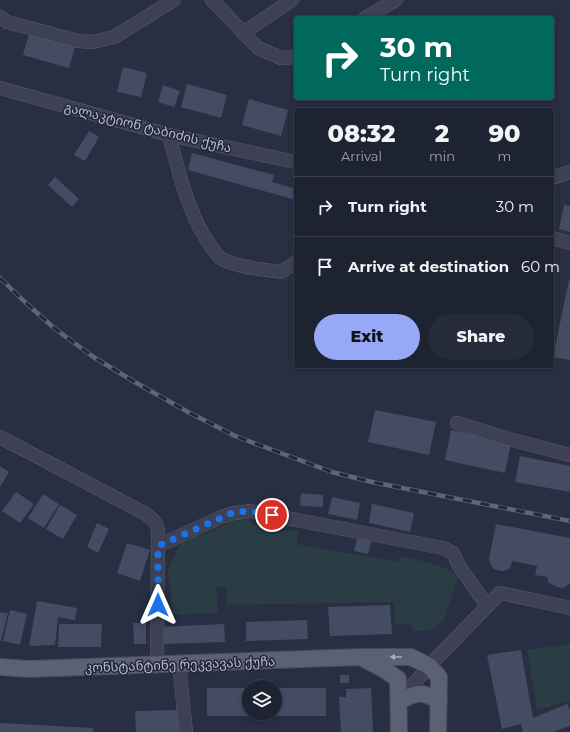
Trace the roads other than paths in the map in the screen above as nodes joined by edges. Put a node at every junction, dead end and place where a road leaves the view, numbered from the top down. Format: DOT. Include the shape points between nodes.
graph roads {
  1 [pos="174,0"];
  2 [pos="212,0"];
  3 [pos="292,0"];
  4 [pos="396,0"];
  5 [pos="0,16"];
  6 [pos="368,16"];
  7 [pos="243,33"];
  8 [pos="294,57"];
  9 [pos="0,88"];
  10 [pos="169,134"];
  11 [pos="294,162"];
  12 [pos="570,172"];
  13 [pos="554,177"];
  14 [pos="554,239"];
  15 [pos="570,243"];
  16 [pos="294,263"];
  17 [pos="457,423"];
  18 [pos="0,436"];
  19 [pos="570,455"];
  20 [pos="158,546"];
  21 [pos="486,606"];
  22 [pos="570,608"];
  23 [pos="361,657"];
  24 [pos="157,664"];
  25 [pos="179,664"];
  26 [pos="429,666"];
  27 [pos="0,667"];
  28 [pos="400,701"];
  29 [pos="439,702"];
  30 [pos="186,732"];
  31 [pos="400,732"];
  32 [pos="438,732"];
  1 -- 5 [label="street" via="114,36 92,42 78,42 6,22"];
  2 -- 7 [label="street"];
  3 -- 7 [label="street"];
  4 -- 6 [label="street"];
  7 -- 8 [label="street" via="258,48 281,58"];
  9 -- 10 [label="street, გალაკტიონ ტაბიძის ქუჩა"];
  10 -- 11 [label="street, გალაკტიონ ტაბიძის ქუჩა"];
  10 -- 16 [label="street" via="192,211 203,235 220,259 249,268 281,272"];
  12 -- 13 [label="street"];
  14 -- 15 [label="street"];
  17 -- 19 [label="street"];
  18 -- 20 [label="street" via="146,514 157,526"];
  20 -- 21 [label="street" via="234,512 250,511 443,548 453,553"];
  20 -- 24 [label="street"];
  21 -- 22 [label="street" via="500,593"];
  21 -- 26 [label="street"];
  23 -- 25 [label="main road, კონსტანტინე რეკვავას ქუჩა"];
  26 -- 23 [label="main road, კონსტანტინე რეკვავას ქუჩა, one-way" via="411,657"];
  23 -- 28 [label="main road" via="398,679"];
  24 -- 25 [label="main road, კონსტანტინე რეკვავას ქუჩა"];
  24 -- 27 [label="main road, კონსტანტინე რეკვავას ქუჩა" via="29,669"];
  25 -- 30 [label="street"];
  26 -- 28 [label="street"];
  26 -- 29 [label="main road" via="439,677"];
  28 -- 29 [label="main road" via="412,694 426,694"];
  28 -- 31 [label="main road"];
  29 -- 32 [label="main road"];
}
